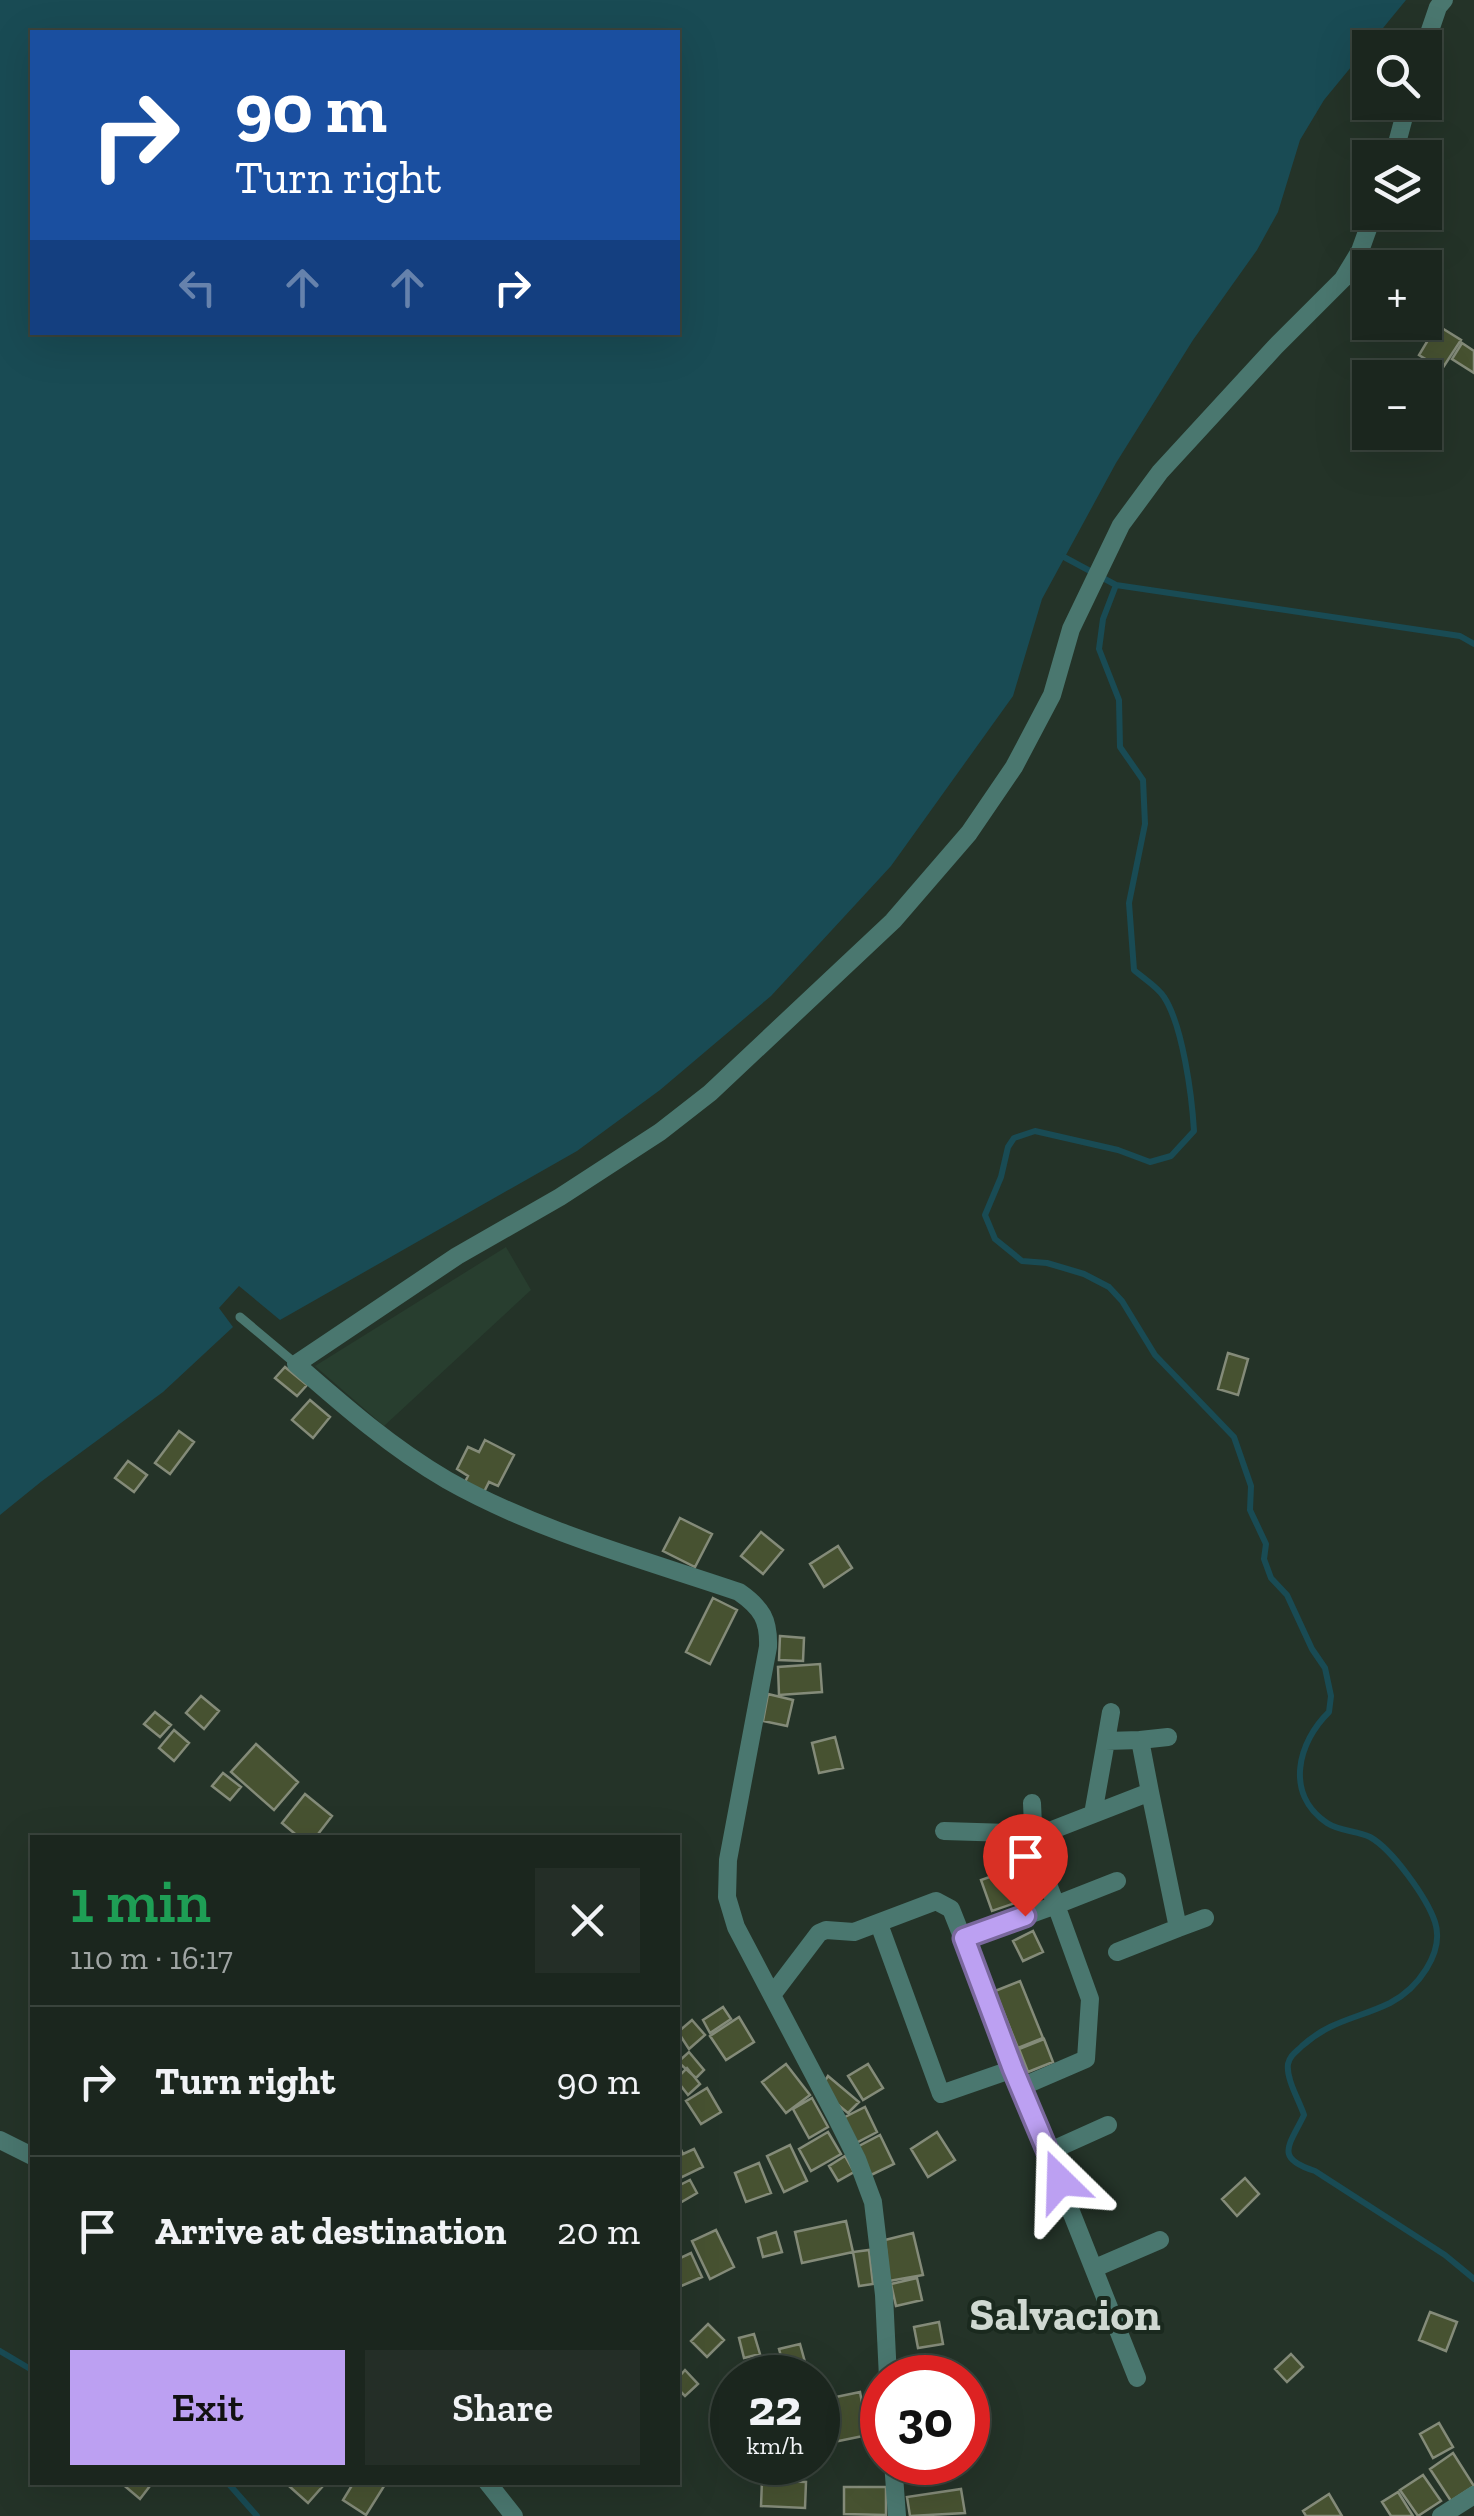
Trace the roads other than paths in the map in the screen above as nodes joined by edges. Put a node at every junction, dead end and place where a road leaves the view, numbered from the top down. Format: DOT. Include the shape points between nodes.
graph roads {
  1 [pos="1444,0"];
  2 [pos="1430,30"];
  3 [pos="1368,230"];
  4 [pos="240,1316"];
  5 [pos="296,1364"];
  6 [pos="1110,1712"];
  7 [pos="1168,1737"];
  8 [pos="1140,1740"];
  9 [pos="1106,1741"];
  10 [pos="1150,1792"];
  11 [pos="1032,1803"];
  12 [pos="1093,1814"];
  13 [pos="944,1831"];
  14 [pos="1032,1832"];
  15 [pos="1116,1881"];
  16 [pos="1056,1905"];
  17 [pos="1205,1918"];
  18 [pos="879,1924"];
  19 [pos="1178,1928"];
  20 [pos="964,1938"];
  21 [pos="1117,1952"];
  22 [pos="772,1995"];
  23 [pos="1013,2069"];
  24 [pos="1021,2087"];
  25 [pos="1108,2126"];
  26 [pos="0,2140"];
  27 [pos="1048,2152"];
  28 [pos="30,2155"];
  29 [pos="1160,2240"];
  30 [pos="1095,2268"];
  31 [pos="887,2355"];
  32 [pos="1137,2378"];
  33 [pos="489,2485"];
  34 [pos="895,2485"];
  35 [pos="1474,2496"];
  36 [pos="514,2516"];
  37 [pos="897,2516"];
  38 [pos="1441,2516"];
  1 -- 2 [label="street"];
  3 -- 5 [label="street" via="1344,279 1160,472 1121,525 1071,629 1052,696 1014,767 969,833 879,935 660,1132"];
  4 -- 5 [label="lane"];
  5 -- 22 [label="street" via="406,1454 450,1481 574,1535 740,1592 759,1606 768,1648 738,1793 726,1897"];
  6 -- 9 [label="street"];
  7 -- 8 [label="street"];
  8 -- 9 [label="street"];
  8 -- 10 [label="street"];
  9 -- 12 [label="street"];
  10 -- 12 [label="street"];
  10 -- 19 [label="street"];
  11 -- 14 [label="street"];
  12 -- 14 [label="street"];
  13 -- 14 [label="street"];
  14 -- 16 [label="street"];
  15 -- 16 [label="street"];
  16 -- 20 [label="street"];
  16 -- 24 [label="street" via="1090,1999 1086,2059"];
  17 -- 19 [label="street"];
  18 -- 20 [label="street" via="936,1901 951,1909"];
  18 -- 22 [label="street" via="819,1933"];
  18 -- 23 [label="street" via="941,2094"];
  19 -- 21 [label="street"];
  20 -- 23 [label="street"];
  22 -- 31 [label="street" via="857,2159 872,2202"];
  23 -- 24 [label="street"];
  24 -- 27 [label="street"];
  25 -- 27 [label="street"];
  26 -- 28 [label="street"];
  27 -- 30 [label="street"];
  29 -- 30 [label="street"];
  30 -- 32 [label="street"];
  33 -- 36 [label="street"];
  34 -- 37 [label="street"];
  35 -- 38 [label="street"];
}
